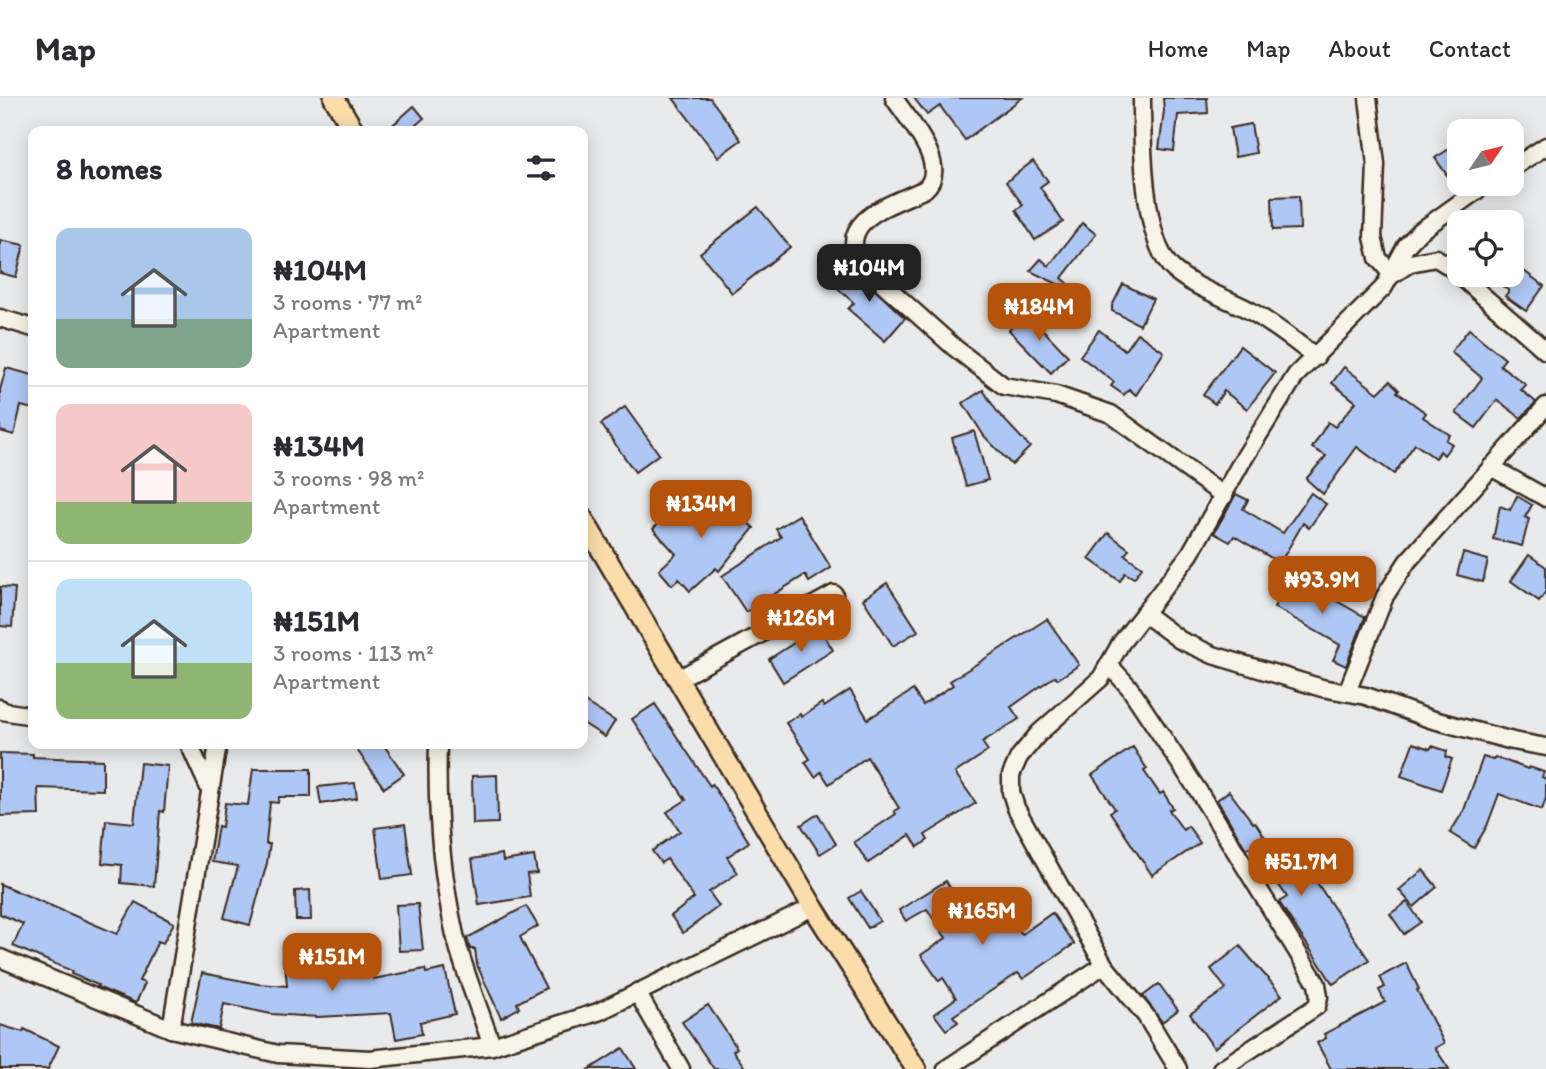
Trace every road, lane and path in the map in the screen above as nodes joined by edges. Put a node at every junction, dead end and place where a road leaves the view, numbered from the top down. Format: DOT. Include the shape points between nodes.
graph roads {
  1 [pos="334,98"];
  2 [pos="894,98"];
  3 [pos="1142,98"];
  4 [pos="1368,98"];
  5 [pos="351,126"];
  6 [pos="1546,146"];
  7 [pos="1524,160"];
  8 [pos="1469,196"];
  9 [pos="1392,275"];
  10 [pos="0,318"];
  11 [pos="28,326"];
  12 [pos="1546,351"];
  13 [pos="1316,357"];
  14 [pos="1546,406"];
  15 [pos="1492,467"];
  16 [pos="1224,496"];
  17 [pos="1546,498"];
  18 [pos="588,527"];
  19 [pos="834,594"];
  20 [pos="1144,613"];
  21 [pos="1109,665"];
  22 [pos="678,679"];
  23 [pos="1347,692"];
  24 [pos="0,708"];
  25 [pos="28,715"];
  26 [pos="1546,747"];
  27 [pos="191,749"];
  28 [pos="217,749"];
  29 [pos="438,749"];
  30 [pos="210,790"];
  31 [pos="813,907"];
  32 [pos="0,958"];
  33 [pos="1104,965"];
  34 [pos="637,992"];
  35 [pos="171,1029"];
  36 [pos="492,1046"];
  37 [pos="289,1062"];
  38 [pos="681,1069"];
  39 [pos="916,1069"];
  40 [pos="946,1069"];
  41 [pos="1178,1069"];
  42 [pos="1221,1069"];
  1 -- 5 [label="main road"];
  2 -- 16 [label="street" via="929,151 935,173 925,189 866,218 854,237 860,263 1004,386 1056,395 1111,415"];
  3 -- 13 [label="street" via="1143,155 1153,232 1161,253 1173,269 1260,317"];
  4 -- 9 [label="street" via="1376,164 1373,237 1378,258"];
  6 -- 7 [label="street"];
  8 -- 9 [label="street" via="1419,232 1406,246"];
  9 -- 12 [label="street" via="1410,263 1436,258"];
  9 -- 13 [label="street"];
  10 -- 11 [label="street"];
  13 -- 16 [label="street" via="1296,375"];
  14 -- 15 [label="street"];
  15 -- 17 [label="street"];
  15 -- 23 [label="street" via="1407,562 1385,596"];
  16 -- 20 [label="street" via="1190,554"];
  18 -- 22 [label="main road"];
  19 -- 22 [label="street"];
  20 -- 21 [label="street"];
  20 -- 23 [label="street" via="1180,640 1213,655"];
  21 -- 33 [label="street" via="1019,757 1010,792"];
  21 -- 42 [label="street" via="1129,687 1199,792 1317,984 1317,1006"];
  22 -- 31 [label="main road"];
  23 -- 26 [label="street" via="1430,719"];
  24 -- 25 [label="street"];
  27 -- 30 [label="street"];
  28 -- 30 [label="street"];
  29 -- 36 [label="street" via="442,862 456,937"];
  30 -- 35 [label="street"];
  31 -- 34 [label="street"];
  31 -- 39 [label="main road"];
  32 -- 35 [label="street"];
  33 -- 40 [label="street"];
  33 -- 41 [label="street" via="1146,1016"];
  34 -- 36 [label="street" via="598,1012"];
  34 -- 38 [label="street"];
  35 -- 37 [label="street" via="278,1054"];
  36 -- 37 [label="street"];
}
